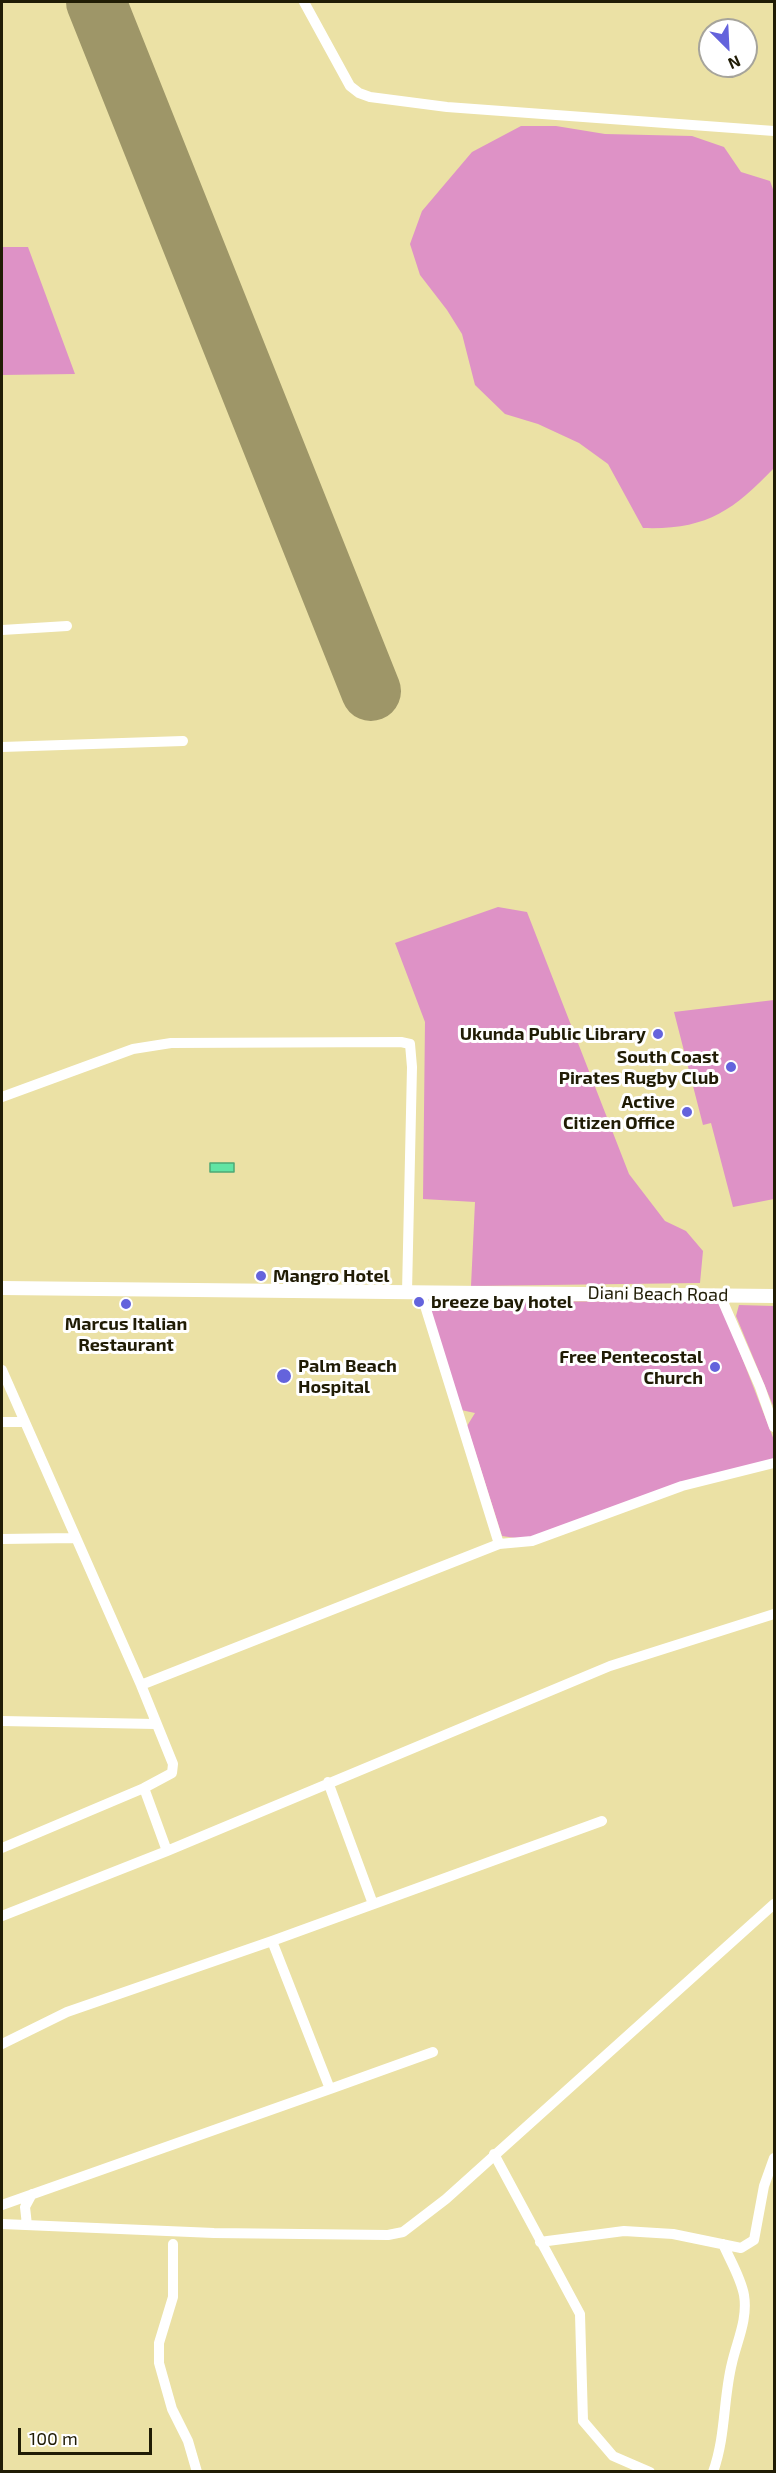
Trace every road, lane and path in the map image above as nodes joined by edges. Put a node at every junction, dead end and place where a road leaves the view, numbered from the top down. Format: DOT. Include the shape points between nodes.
graph roads {
  1 [pos="304,2"];
  2 [pos="774,131"];
  3 [pos="67,626"];
  4 [pos="2,630"];
  5 [pos="183,741"];
  6 [pos="2,747"];
  7 [pos="2,1097"];
  8 [pos="2,1288"];
  9 [pos="414,1292"];
  10 [pos="720,1295"];
  11 [pos="774,1296"];
  12 [pos="2,1370"];
  13 [pos="2,1422"];
  14 [pos="23,1422"];
  15 [pos="774,1427"];
  16 [pos="774,1463"];
  17 [pos="75,1538"];
  18 [pos="2,1539"];
  19 [pos="499,1544"];
  20 [pos="774,1614"];
  21 [pos="141,1685"];
  22 [pos="2,1721"];
  23 [pos="155,1724"];
  24 [pos="328,1782"];
  25 [pos="144,1788"];
  26 [pos="602,1821"];
  27 [pos="2,1848"];
  28 [pos="167,1851"];
  29 [pos="373,1904"];
  30 [pos="774,1904"];
  31 [pos="2,1916"];
  32 [pos="272,1941"];
  33 [pos="2,2044"];
  34 [pos="434,2052"];
  35 [pos="330,2089"];
  36 [pos="494,2154"];
  37 [pos="774,2158"];
  38 [pos="32,2194"];
  39 [pos="2,2205"];
  40 [pos="2,2224"];
  41 [pos="27,2225"];
  42 [pos="162,2229"];
  43 [pos="180,2230"];
  44 [pos="540,2242"];
  45 [pos="173,2244"];
  46 [pos="723,2244"];
  47 [pos="197,2472"];
  48 [pos="650,2472"];
  49 [pos="713,2472"];
  1 -- 2 [label="street" via="340,72 350,86 370,97 447,107"];
  3 -- 4 [label="street"];
  5 -- 6 [label="street"];
  7 -- 9 [label="street" via="134,1049 171,1043 410,1044"];
  8 -- 9 [label="main road, Diani Beach Road"];
  9 -- 10 [label="main road, Diani Beach Road"];
  9 -- 19 [label="street"];
  10 -- 11 [label="main road, Diani Beach Road"];
  10 -- 15 [label="street"];
  12 -- 14 [label="street"];
  13 -- 14 [label="street"];
  14 -- 17 [label="street"];
  16 -- 19 [label="street" via="682,1486 532,1541"];
  17 -- 18 [label="street"];
  17 -- 21 [label="street"];
  19 -- 21 [label="street"];
  20 -- 24 [label="street" via="610,1666"];
  21 -- 23 [label="street"];
  22 -- 23 [label="street"];
  23 -- 25 [label="street" via="174,1770"];
  24 -- 28 [label="street"];
  24 -- 29 [label="street"];
  25 -- 27 [label="street"];
  25 -- 28 [label="street"];
  26 -- 29 [label="street"];
  28 -- 31 [label="street"];
  29 -- 32 [label="street"];
  30 -- 36 [label="street"];
  32 -- 33 [label="street" via="66,2012"];
  32 -- 35 [label="street"];
  34 -- 35 [label="street"];
  35 -- 38 [label="street"];
  36 -- 43 [label="street" via="403,2232 388,2235"];
  36 -- 44 [label="street"];
  37 -- 46 [label="street" via="764,2186 754,2240 741,2248"];
  38 -- 39 [label="street"];
  38 -- 41 [label="street" via="25,2207"];
  40 -- 41 [label="street"];
  41 -- 42 [label="street"];
  42 -- 43 [label="street"];
  42 -- 45 [label="street"];
  43 -- 45 [label="street"];
  44 -- 46 [label="street" via="624,2231 674,2234"];
  44 -- 48 [label="street" via="580,2314 583,2421 613,2456"];
  45 -- 47 [label="street" via="173,2297 159,2343 159,2363"];
  46 -- 49 [label="street" via="744,2295 744,2318"];
}
